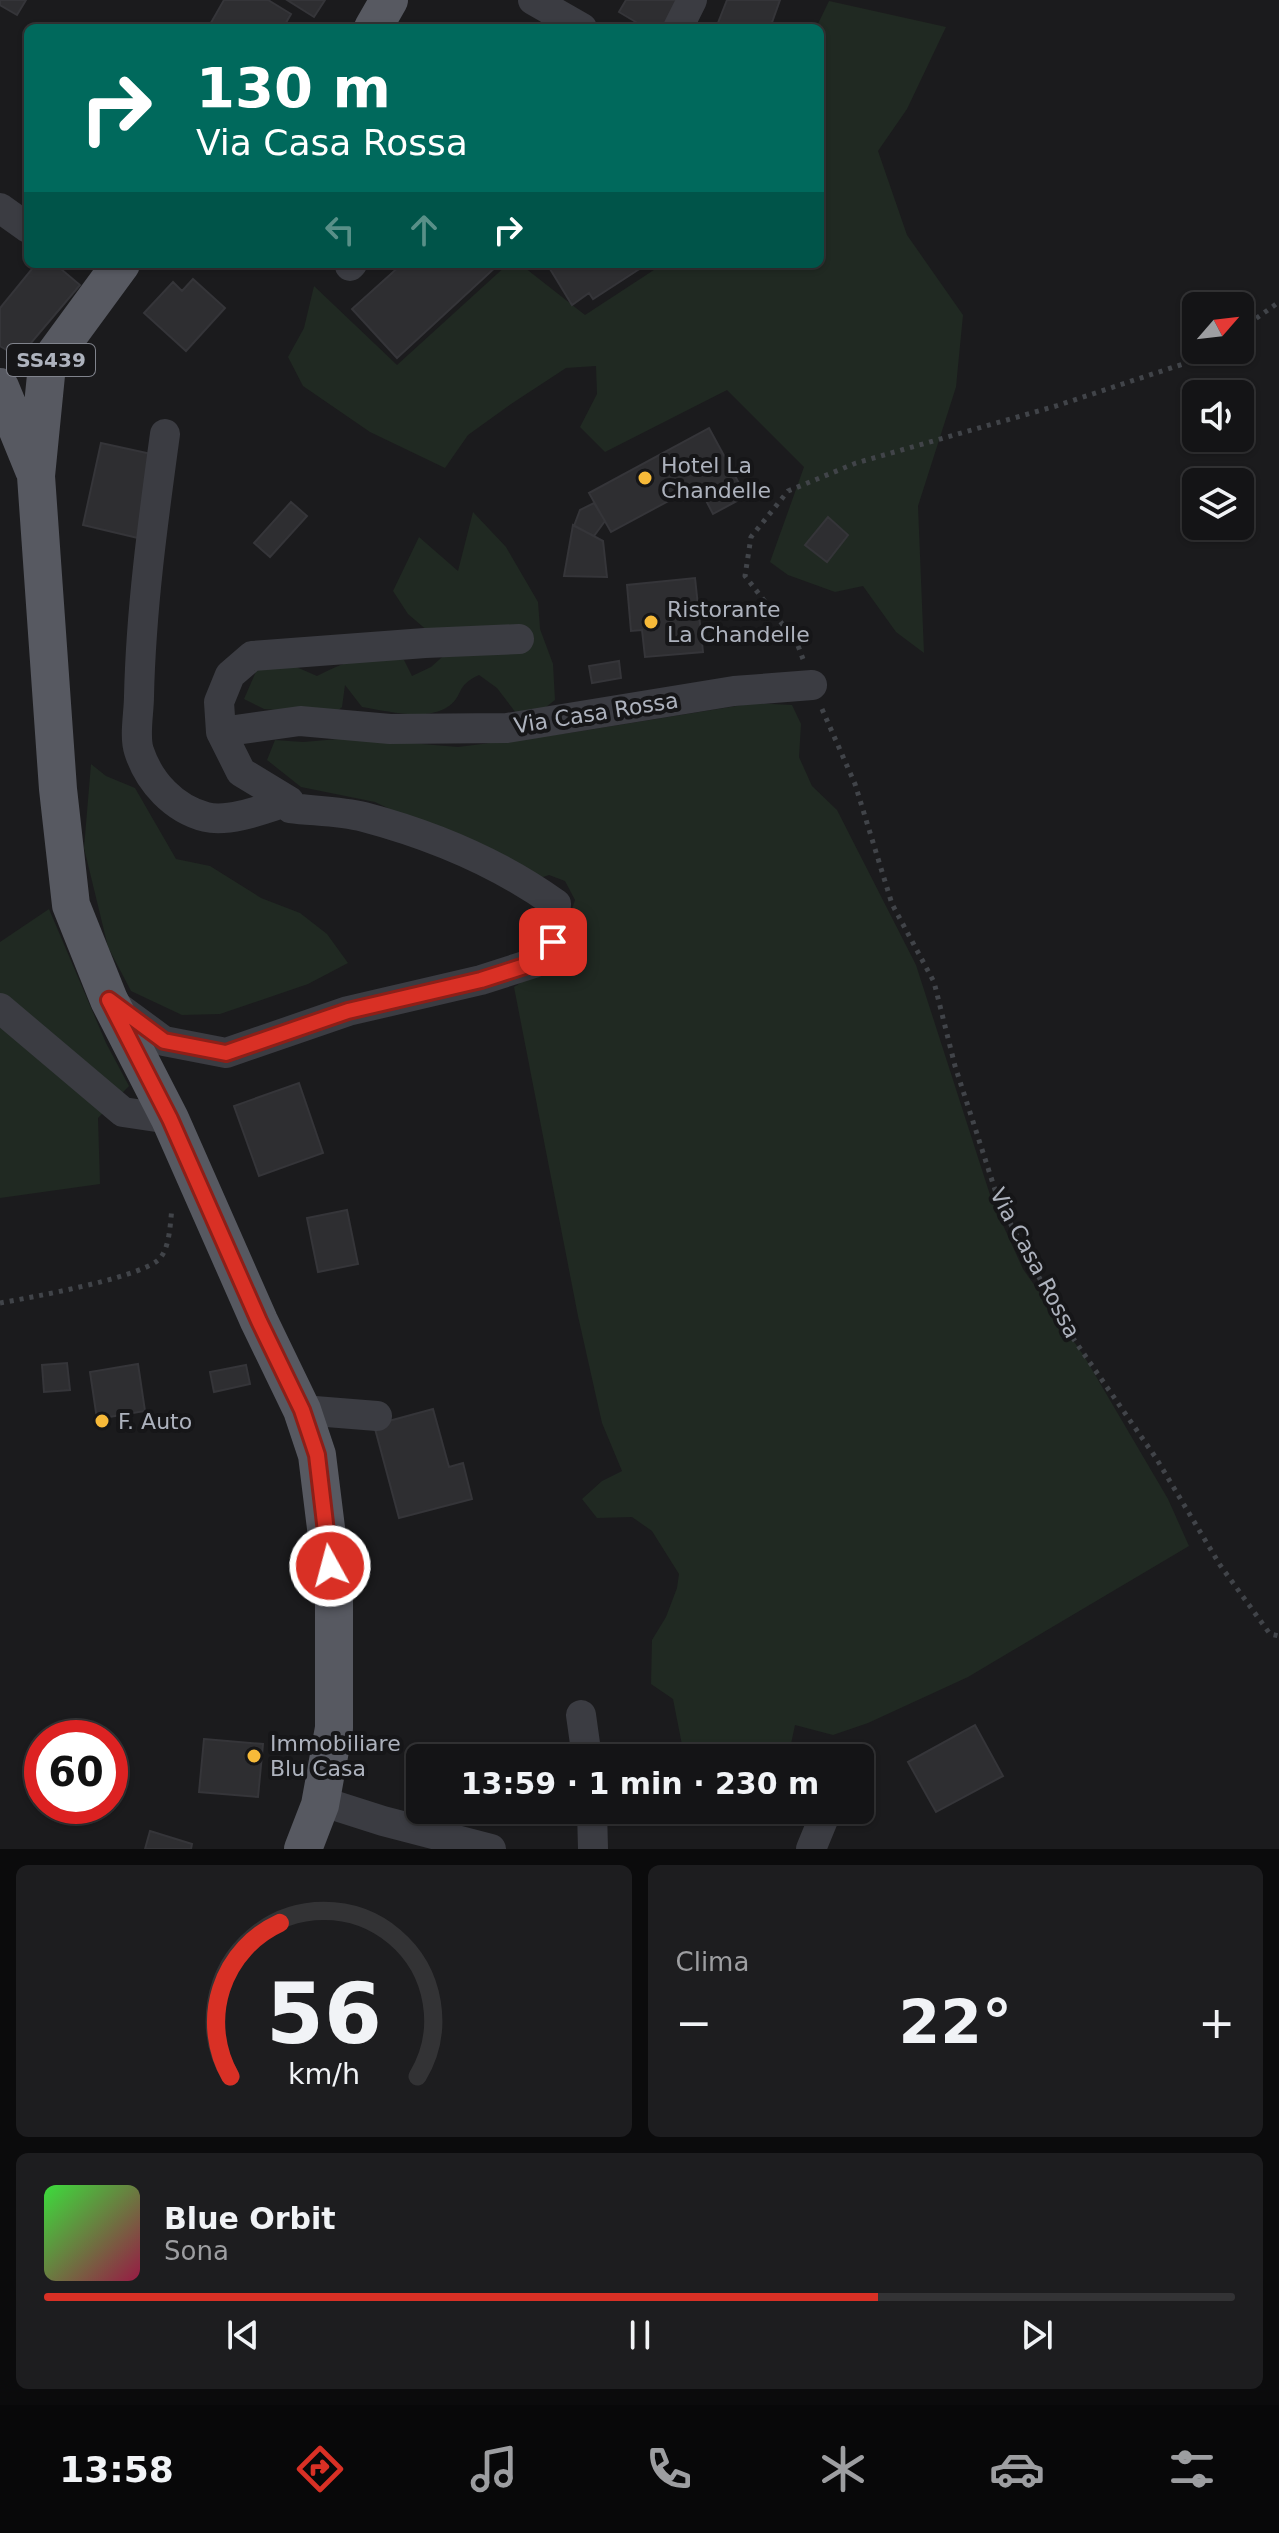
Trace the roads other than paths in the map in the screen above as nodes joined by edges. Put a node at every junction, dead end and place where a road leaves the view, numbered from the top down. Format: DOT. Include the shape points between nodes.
graph roads {
  1 [pos="389,0"];
  2 [pos="692,0"];
  3 [pos="375,24"];
  4 [pos="680,24"];
  5 [pos="0,208"];
  6 [pos="24,225"];
  7 [pos="118,268"];
  8 [pos="0,360"];
  9 [pos="47,365"];
  10 [pos="0,387"];
  11 [pos="165,434"];
  12 [pos="36,476"];
  13 [pos="519,639"];
  14 [pos="812,685"];
  15 [pos="221,732"];
  16 [pos="289,801"];
  17 [pos="109,1000"];
  18 [pos="0,1008"];
  19 [pos="170,1119"];
  20 [pos="302,1410"];
  21 [pos="377,1416"];
  22 [pos="581,1715"];
  23 [pos="585,1744"];
  24 [pos="320,1805"];
  25 [pos="592,1824"];
  26 [pos="821,1824"];
  27 [pos="303,1849"];
  28 [pos="491,1849"];
  29 [pos="593,1849"];
  30 [pos="811,1849"];
  1 -- 3 [label="main road"];
  2 -- 4 [label="street"];
  5 -- 6 [label="street"];
  7 -- 9 [label="main road, SS439"];
  8 -- 9 [label="main road" via="11,366"];
  9 -- 12 [label="main road, SS439"];
  10 -- 12 [label="main road"];
  11 -- 16 [label="street" via="140,660 138,748 150,775 175,804 208,818"];
  12 -- 17 [label="main road, SS439" via="71,905"];
  13 -- 15 [label="street" via="252,656 230,675 219,702"];
  14 -- 15 [label="street, Via Casa Rossa" via="734,691 507,728 390,729 300,721"];
  15 -- 16 [label="street" via="241,772"];
  16 -- 17 [label="street" via="290,808 361,816 449,844 537,891 556,904 553,942 534,963 348,1011 226,1053 164,1041"];
  17 -- 19 [label="main road, SS439"];
  18 -- 19 [label="street" via="123,1112"];
  19 -- 20 [label="main road, SS439"];
  20 -- 21 [label="street"];
  20 -- 24 [label="main road, SS439" via="317,1455 334,1593 334,1728"];
  22 -- 23 [label="street"];
  24 -- 27 [label="main road, SS439"];
  24 -- 28 [label="street"];
  25 -- 29 [label="street"];
  26 -- 30 [label="street"];
}
